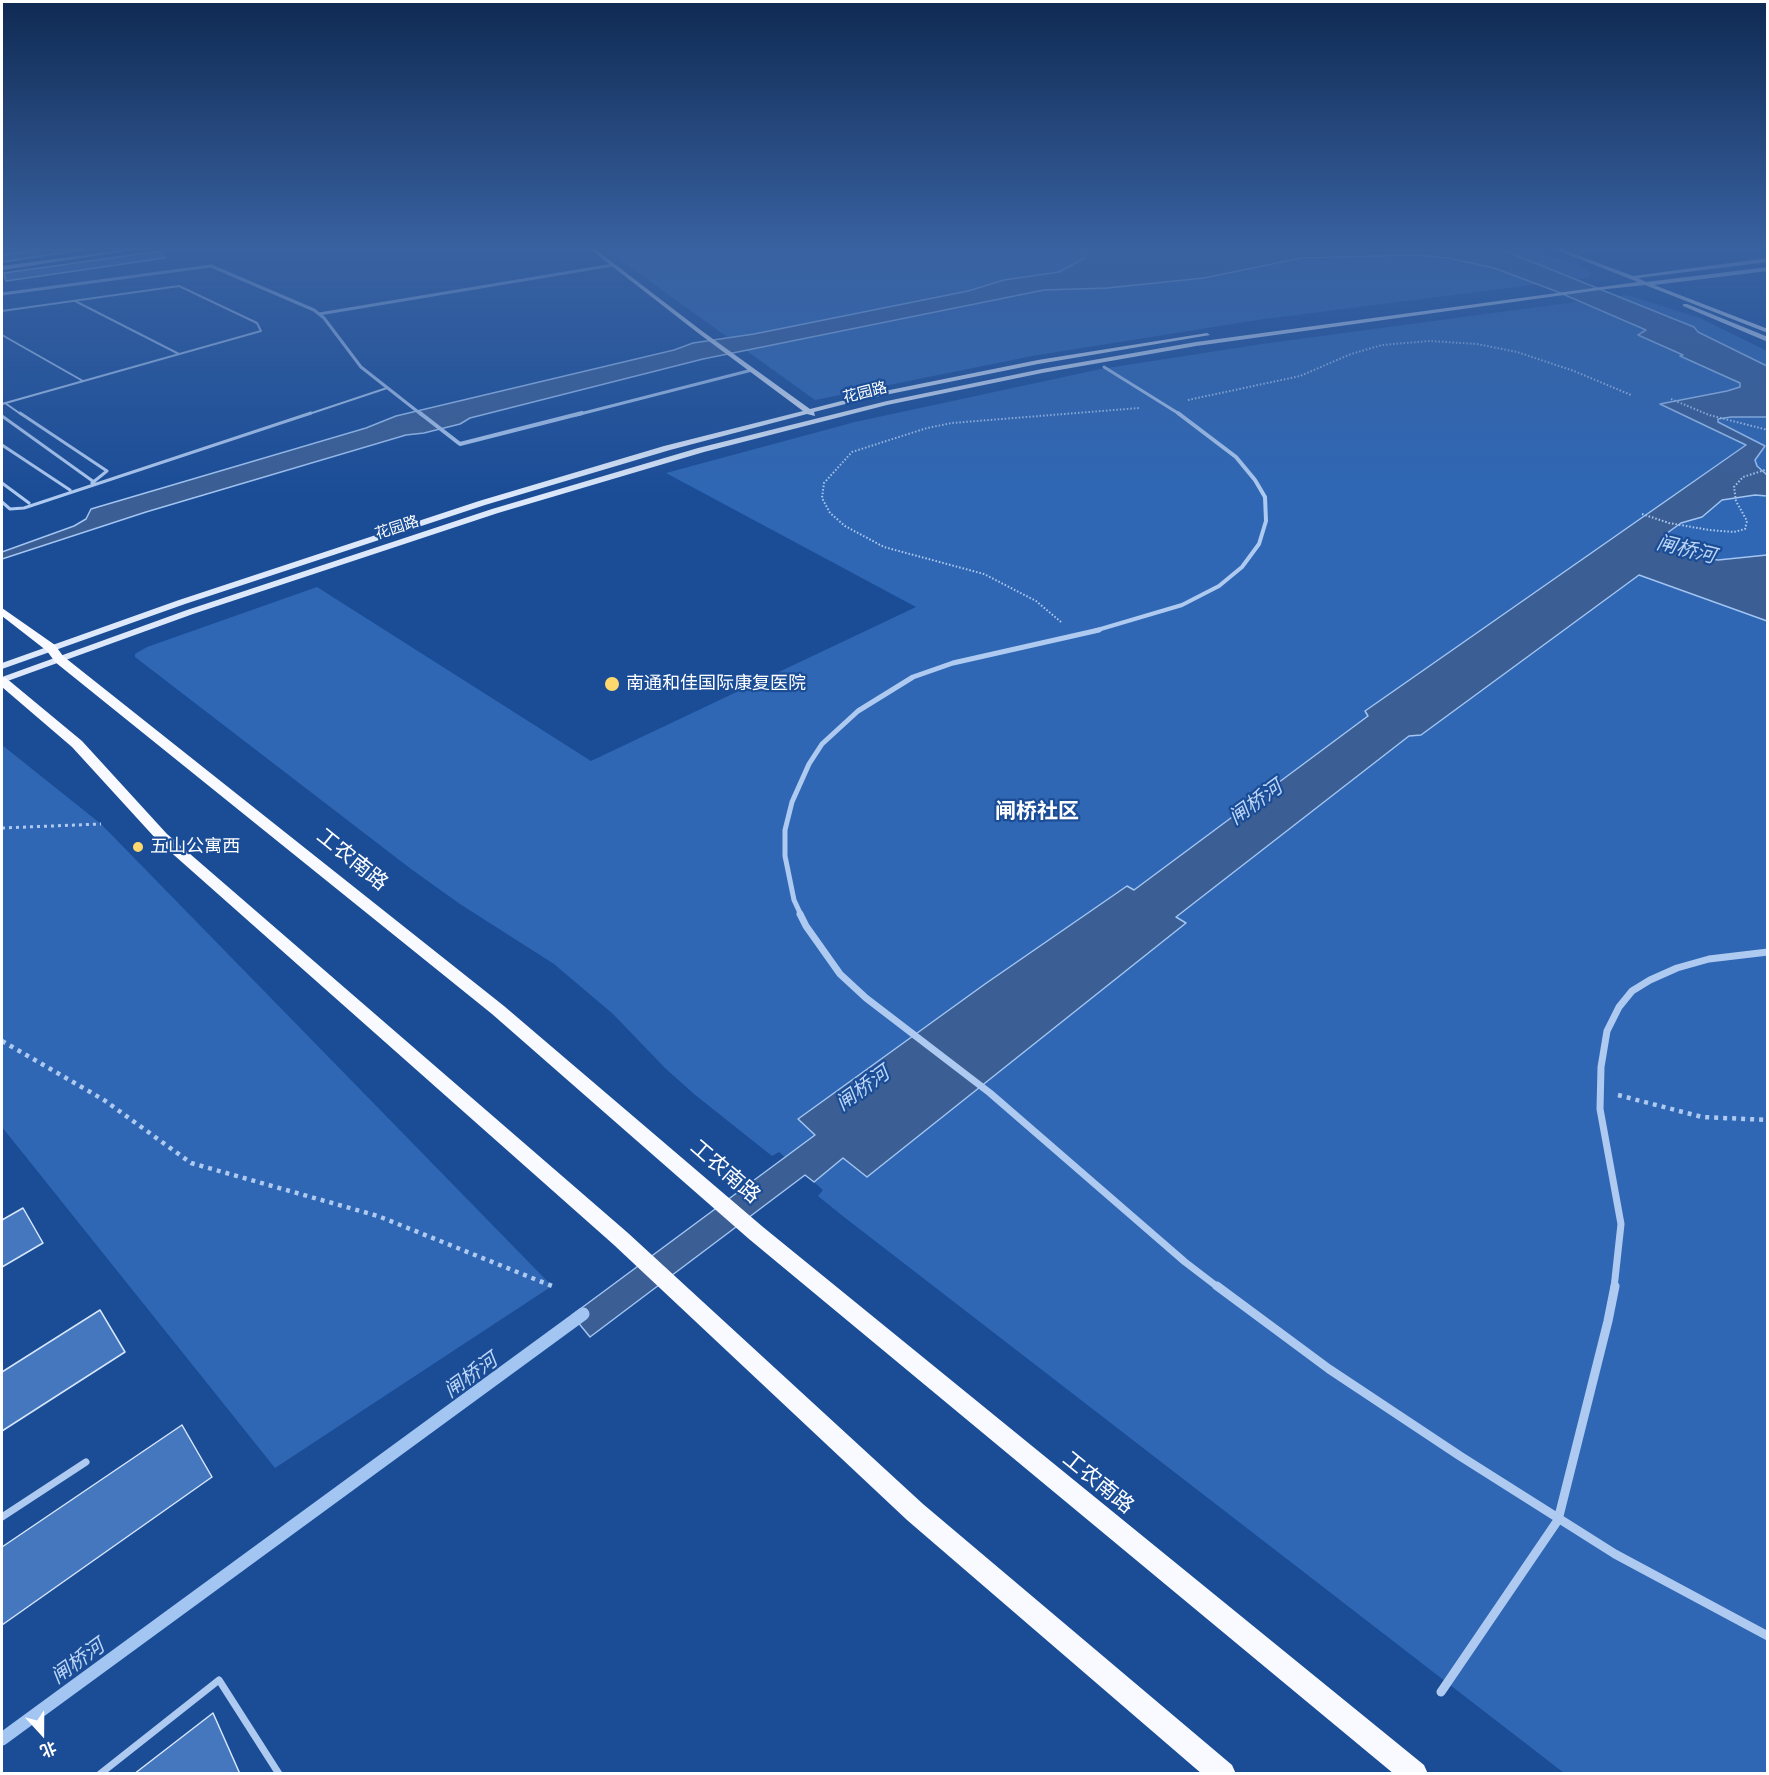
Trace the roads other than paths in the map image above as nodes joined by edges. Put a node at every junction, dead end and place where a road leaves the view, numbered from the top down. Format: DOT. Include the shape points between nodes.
graph roads {
  1 [pos="135,332"];
  2 [pos="258,332"];
  3 [pos="333,332"];
  4 [pos="700,332"];
  5 [pos="1226,332"];
  6 [pos="1287,332"];
  7 [pos="1748,332"];
  8 [pos="2,335"];
  9 [pos="1767,340"];
  10 [pos="178,354"];
  11 [pos="1104,367"];
  12 [pos="752,370"];
  13 [pos="83,381"];
  14 [pos="387,388"];
  15 [pos="3,404"];
  16 [pos="808,411"];
  17 [pos="2,416"];
  18 [pos="820,420"];
  19 [pos="2,445"];
  20 [pos="94,482"];
  21 [pos="2,483"];
  22 [pos="70,490"];
  23 [pos="2,502"];
  24 [pos="29,504"];
  25 [pos="10,509"];
  26 [pos="2,512"];
  27 [pos="2,611"];
  28 [pos="55,653"];
  29 [pos="2,666"];
  30 [pos="2,681"];
  31 [pos="1767,952"];
  32 [pos="86,1462"];
  33 [pos="2,1517"];
  34 [pos="1558,1518"];
  35 [pos="1767,1636"];
  36 [pos="1441,1692"];
  37 [pos="100,1773"];
  38 [pos="279,1773"];
  39 [pos="1223,1773"];
  40 [pos="1415,1773"];
  1 -- 10 [label="lane"];
  2 -- 10 [label="lane"];
  3 -- 14 [label="street" via="361,367"];
  4 -- 12 [label="main road"];
  5 -- 16 [label="main road, 花园路" via="1027,364"];
  6 -- 18 [label="main road, 花园路" via="1042,371"];
  7 -- 9 [label="main road"];
  8 -- 13 [label="lane"];
  10 -- 13 [label="lane"];
  11 -- 34 [label="street" via="1225,447 1255,480 1267,507 1259,544 1231,577 1205,594 1157,614 1077,636 978,656 913,677 858,711 822,744 801,779 785,830 785,856 794,900 806,926 840,974 990,1093 1185,1262 1329,1369"];
  12 -- 14 [label="street" via="460,444"];
  12 -- 16 [label="main road"];
  13 -- 15 [label="lane"];
  14 -- 25 [label="lane" via="24,508"];
  15 -- 20 [label="lane" via="107,471"];
  16 -- 18 [label="main road"];
  16 -- 28 [label="main road, 花园路" via="483,503 182,602"];
  17 -- 20 [label="lane"];
  18 -- 28 [label="main road, 花园路" via="701,450 495,511"];
  19 -- 22 [label="lane"];
  20 -- 22 [label="lane"];
  21 -- 24 [label="lane"];
  22 -- 24 [label="lane"];
  23 -- 25 [label="lane"];
  24 -- 25 [label="lane"];
  25 -- 26 [label="lane"];
  27 -- 28 [label="main road, 工农南路"];
  28 -- 29 [label="main road, 花园路"];
  28 -- 30 [label="main road, 花园路"];
  28 -- 40 [label="main road, 工农南路" via="498,1010 756,1233"];
  30 -- 39 [label="main road" via="77,744 162,837 621,1239 915,1512"];
  31 -- 34 [label="street" via="1710,959 1650,980 1632,991 1607,1031 1600,1109 1621,1224 1617,1273"];
  32 -- 33 [label="lane"];
  34 -- 35 [label="street" via="1615,1554"];
  34 -- 36 [label="street"];
  37 -- 38 [label="lane" via="219,1680"];
}
